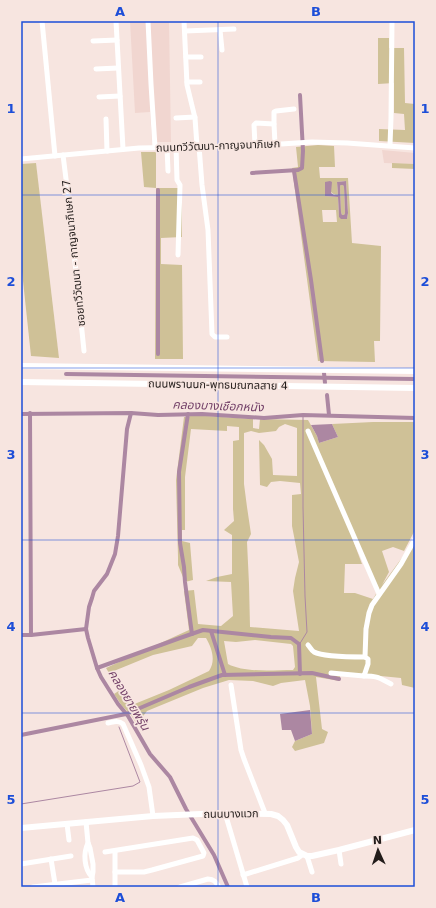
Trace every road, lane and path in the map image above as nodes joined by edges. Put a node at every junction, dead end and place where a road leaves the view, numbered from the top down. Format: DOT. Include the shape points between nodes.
graph roads {
  1 [pos="42,21"];
  2 [pos="116,21"];
  3 [pos="148,21"];
  4 [pos="184,21"];
  5 [pos="392,21"];
  6 [pos="234,29"];
  7 [pos="220,30"];
  8 [pos="185,31"];
  9 [pos="117,40"];
  10 [pos="93,41"];
  11 [pos="222,50"];
  12 [pos="186,57"];
  13 [pos="201,57"];
  14 [pos="118,68"];
  15 [pos="96,69"];
  16 [pos="187,82"];
  17 [pos="200,82"];
  18 [pos="120,96"];
  19 [pos="99,97"];
  20 [pos="294,109"];
  21 [pos="195,117"];
  22 [pos="176,118"];
  23 [pos="106,119"];
  24 [pos="274,124"];
  25 [pos="275,144"];
  26 [pos="255,145"];
  27 [pos="198,146"];
  28 [pos="390,146"];
  29 [pos="155,147"];
  30 [pos="167,147"];
  31 [pos="176,147"];
  32 [pos="415,148"];
  33 [pos="123,149"];
  34 [pos="107,151"];
  35 [pos="63,155"];
  36 [pos="55,156"];
  37 [pos="21,160"];
  38 [pos="168,171"];
  39 [pos="178,255"];
  40 [pos="227,337"];
  41 [pos="84,351"];
  42 [pos="21,366"];
  43 [pos="415,371"];
  44 [pos="21,382"];
  45 [pos="415,388"];
  46 [pos="308,431"];
  47 [pos="415,540"];
  48 [pos="379,594"];
  49 [pos="308,645"];
  50 [pos="365,658"];
  51 [pos="331,673"];
  52 [pos="364,676"];
  53 [pos="391,684"];
  54 [pos="231,685"];
  55 [pos="108,723"];
  56 [pos="225,813"];
  57 [pos="265,813"];
  58 [pos="153,816"];
  59 [pos="86,822"];
  60 [pos="67,824"];
  61 [pos="21,828"];
  62 [pos="415,830"];
  63 [pos="69,840"];
  64 [pos="88,843"];
  65 [pos="339,850"];
  66 [pos="115,851"];
  67 [pos="105,852"];
  68 [pos="304,855"];
  69 [pos="71,856"];
  70 [pos="51,859"];
  71 [pos="21,864"];
  72 [pos="86,864"];
  73 [pos="93,864"];
  74 [pos="341,864"];
  75 [pos="115,872"];
  76 [pos="312,872"];
  77 [pos="243,875"];
  78 [pos="92,878"];
  79 [pos="55,884"];
  80 [pos="33,887"];
  81 [pos="93,887"];
  82 [pos="115,887"];
  83 [pos="180,887"];
  84 [pos="219,887"];
  85 [pos="247,887"];
  1 -- 36 [label="street"];
  2 -- 9 [label="street"];
  3 -- 29 [label="street"];
  4 -- 8 [label="street"];
  5 -- 28 [label="street"];
  6 -- 7 [label="street"];
  7 -- 8 [label="street"];
  7 -- 11 [label="street"];
  8 -- 12 [label="street"];
  9 -- 10 [label="street"];
  9 -- 14 [label="street"];
  12 -- 13 [label="street"];
  12 -- 16 [label="street"];
  14 -- 15 [label="street"];
  14 -- 18 [label="street"];
  16 -- 17 [label="street"];
  16 -- 21 [label="street"];
  18 -- 19 [label="street"];
  18 -- 33 [label="street"];
  20 -- 24 [label="street" via="274,112"];
  21 -- 22 [label="street"];
  21 -- 27 [label="street"];
  23 -- 34 [label="street"];
  24 -- 25 [label="street"];
  24 -- 26 [label="street" via="254,124"];
  25 -- 26 [label="street, ถนนทวีวัฒนา-กาญจนาภิเษก"];
  25 -- 28 [label="street, ถนนทวีวัฒนา-กาญจนาภิเษก" via="310,142"];
  26 -- 27 [label="street, ถนนทวีวัฒนา-กาญจนาภิเษก"];
  27 -- 31 [label="street, ถนนทวีวัฒนา-กาญจนาภิเษก"];
  27 -- 40 [label="street" via="208,230 212,334 215,337"];
  28 -- 32 [label="street, ถนนทวีวัฒนา-กาญจนาภิเษก"];
  29 -- 30 [label="street, ถนนทวีวัฒนา-กาญจนาภิเษก"];
  29 -- 33 [label="street, ถนนทวีวัฒนา-กาญจนาภิเษก"];
  30 -- 31 [label="street, ถนนทวีวัฒนา-กาญจนาภิเษก"];
  30 -- 38 [label="street"];
  31 -- 39 [label="street" via="177,180 180,185"];
  33 -- 34 [label="street, ถนนทวีวัฒนา-กาญจนาภิเษก"];
  34 -- 35 [label="street, ถนนทวีวัฒนา-กาญจนาภิเษก"];
  35 -- 36 [label="street, ถนนทวีวัฒนา-กาญจนาภิเษก"];
  35 -- 41 [label="street, ซอยทวีวัฒนา - กาญจนาภิเษก 27"];
  36 -- 37 [label="street, ถนนทวีวัฒนา-กาญจนาภิเษก"];
  42 -- 43 [label="main road, ถนนพรานนก-พุทธมณฑลสาย 4"];
  44 -- 45 [label="main road, ถนนพรานนก-พุทธมณฑลสาย 4"];
  46 -- 48 [label="street"];
  47 -- 48 [label="street"];
  48 -- 50 [label="street" via="369,613"];
  49 -- 50 [label="street" via="317,653"];
  50 -- 52 [label="street" via="368,659 368,664"];
  51 -- 52 [label="street"];
  52 -- 53 [label="street" via="375,676"];
  54 -- 57 [label="street" via="241,750"];
  55 -- 58 [label="street" via="116,721 123,724 149,787"];
  56 -- 57 [label="main road, ถนนบางแวก"];
  56 -- 58 [label="main road, ถนนบางแวก"];
  56 -- 77 [label="street"];
  57 -- 68 [label="main road, ถนนบางแวก" via="283,820 296,847"];
  58 -- 59 [label="main road, ถนนบางแวก"];
  59 -- 60 [label="main road, ถนนบางแวก"];
  59 -- 64 [label="street"];
  60 -- 61 [label="main road, ถนนบางแวก"];
  60 -- 63 [label="street"];
  62 -- 65 [label="main road"];
  64 -- 72 [label="street" via="85,848"];
  64 -- 73 [label="street"];
  65 -- 68 [label="main road" via="312,856"];
  65 -- 74 [label="street"];
  66 -- 67 [label="street"];
  66 -- 75 [label="street"];
  66 -- 75 [label="street" via="193,838 197,840 204,853 202,856 144,872"];
  68 -- 76 [label="street"];
  68 -- 77 [label="street"];
  69 -- 70 [label="street"];
  70 -- 71 [label="street"];
  70 -- 79 [label="street"];
  72 -- 73 [label="street"];
  72 -- 78 [label="street"];
  73 -- 78 [label="street"];
  75 -- 82 [label="street"];
  77 -- 85 [label="street"];
  78 -- 79 [label="street"];
  78 -- 81 [label="street"];
  79 -- 80 [label="street"];
  83 -- 84 [label="street" via="208,880 215,881"];
}
